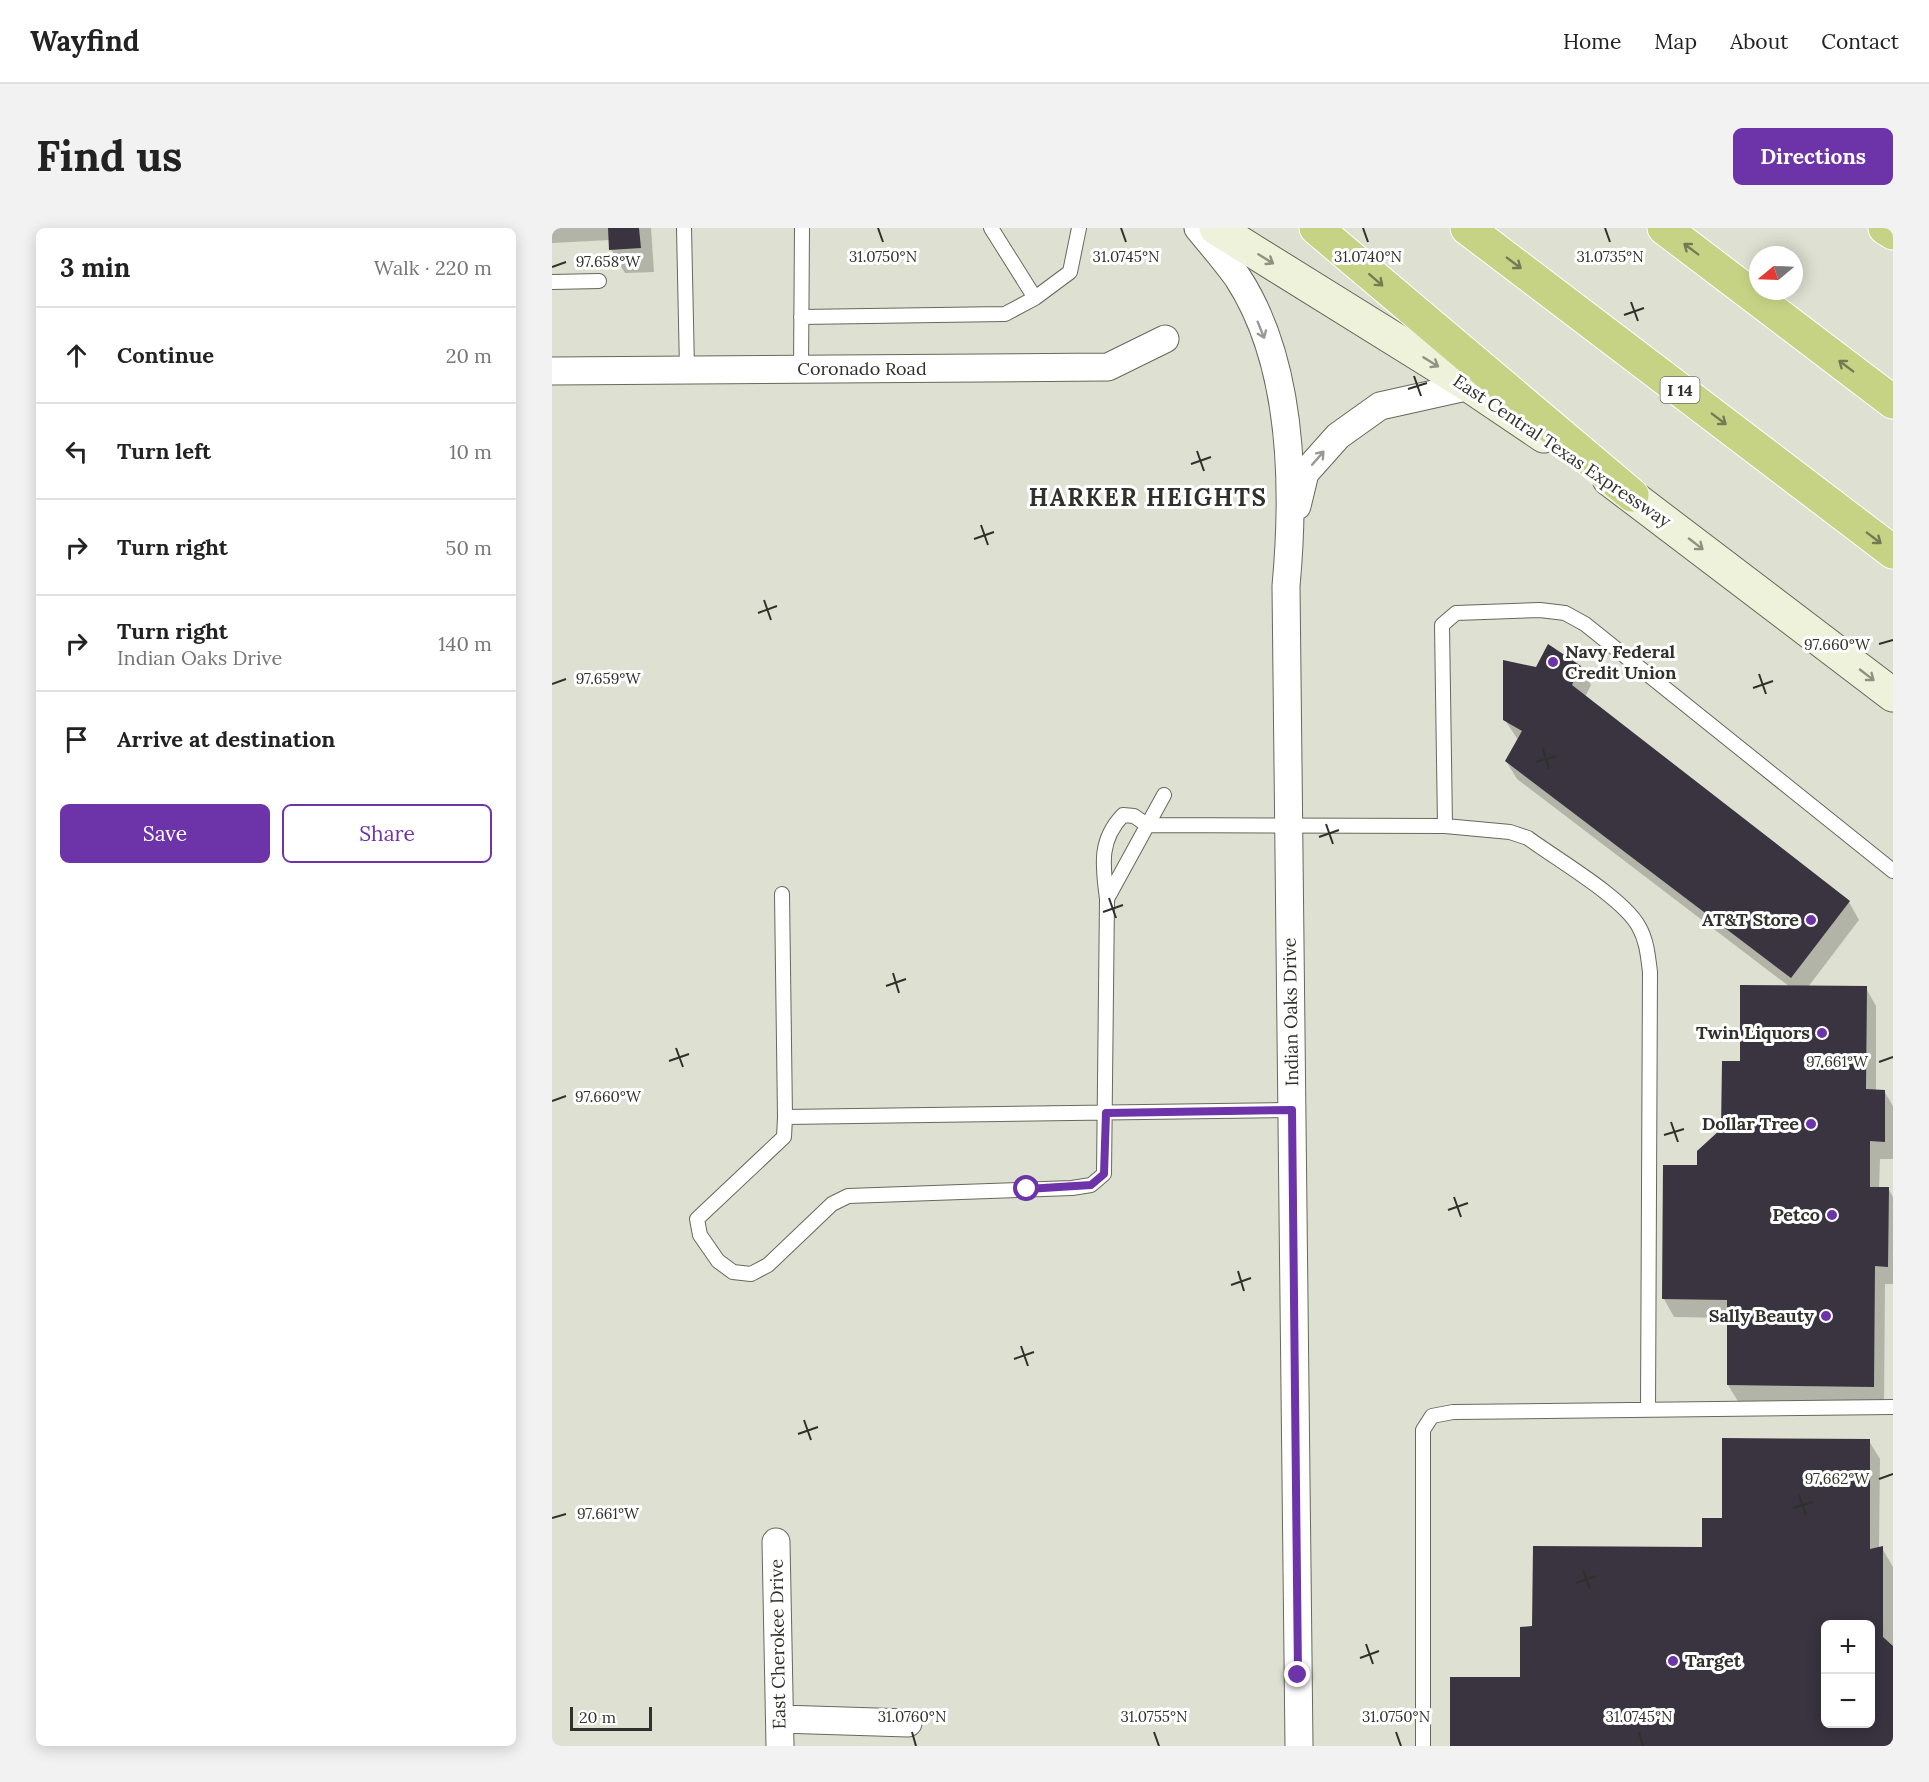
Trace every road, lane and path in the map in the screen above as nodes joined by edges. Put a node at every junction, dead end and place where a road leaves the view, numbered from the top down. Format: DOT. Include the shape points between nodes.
graph roads {
  1 [pos="684,228"];
  2 [pos="802,228"];
  3 [pos="991,228"];
  4 [pos="1079,228"];
  5 [pos="1198,228"];
  6 [pos="1216,228"];
  7 [pos="1316,228"];
  8 [pos="1467,228"];
  9 [pos="1664,228"];
  10 [pos="1885,228"];
  11 [pos="1893,233"];
  12 [pos="599,281"];
  13 [pos="552,282"];
  14 [pos="1035,298"];
  15 [pos="801,317"];
  16 [pos="1165,339"];
  17 [pos="687,369"];
  18 [pos="801,370"];
  19 [pos="552,371"];
  20 [pos="1470,386"];
  21 [pos="1893,402"];
  22 [pos="1632,495"];
  23 [pos="1291,531"];
  24 [pos="1893,552"];
  25 [pos="1893,695"];
  26 [pos="1164,795"];
  27 [pos="1148,825"];
  28 [pos="1289,825"];
  29 [pos="1446,826"];
  30 [pos="1893,871"];
  31 [pos="782,894"];
  32 [pos="1107,899"];
  33 [pos="1292,1110"];
  34 [pos="1106,1113"];
  35 [pos="784,1117"];
  36 [pos="1893,1407"];
  37 [pos="1648,1410"];
  38 [pos="776,1542"];
  39 [pos="780,1719"];
  40 [pos="908,1723"];
  41 [pos="780,1746"];
  42 [pos="1299,1746"];
  43 [pos="1423,1746"];
  1 -- 17 [label="lane"];
  2 -- 15 [label="lane"];
  3 -- 14 [label="lane"];
  4 -- 14 [label="lane" via="1070,272"];
  5 -- 23 [label="street, one-way" via="1238,279 1270,353 1284,400"];
  6 -- 20 [label="main road, East Central Texas Expressway, one-way"];
  7 -- 22 [label="highway, one-way"];
  8 -- 24 [label="highway, I 14, one-way"];
  21 -- 9 [label="highway, one-way"];
  10 -- 11 [label="highway"];
  12 -- 13 [label="lane"];
  14 -- 15 [label="lane" via="1005,314"];
  15 -- 18 [label="lane"];
  16 -- 18 [label="street, Coronado Road" via="1108,367"];
  17 -- 18 [label="street, Coronado Road"];
  17 -- 19 [label="street, Coronado Road"];
  20 -- 22 [label="main road, East Central Texas Expressway"];
  23 -- 20 [label="street, one-way" via="1305,473 1338,436 1380,406"];
  22 -- 25 [label="main road, East Central Texas Expressway, one-way"];
  23 -- 28 [label="street, Indian Oaks Drive" via="1286,586"];
  26 -- 27 [label="lane"];
  27 -- 28 [label="lane"];
  27 -- 32 [label="lane"];
  27 -- 32 [label="lane" via="1134,816 1123,815 1115,824 1101,859"];
  28 -- 29 [label="lane"];
  28 -- 33 [label="street, Indian Oaks Drive"];
  29 -- 30 [label="lane" via="1442,626 1456,613 1557,612 1585,624"];
  29 -- 37 [label="lane" via="1510,832 1528,838 1623,907 1639,926 1647,946"];
  31 -- 35 [label="lane"];
  32 -- 34 [label="lane"];
  33 -- 34 [label="lane"];
  33 -- 42 [label="street, Indian Oaks Drive"];
  34 -- 35 [label="lane"];
  34 -- 35 [label="lane" via="1104,1174 1091,1185 848,1196 832,1204 768,1265 750,1274 734,1272 718,1262 700,1235 697,1219 784,1137"];
  36 -- 37 [label="lane"];
  37 -- 43 [label="lane" via="1432,1416 1423,1430"];
  38 -- 39 [label="street, East Cherokee Drive"];
  39 -- 40 [label="street"];
  39 -- 41 [label="street, East Cherokee Drive"];
}
